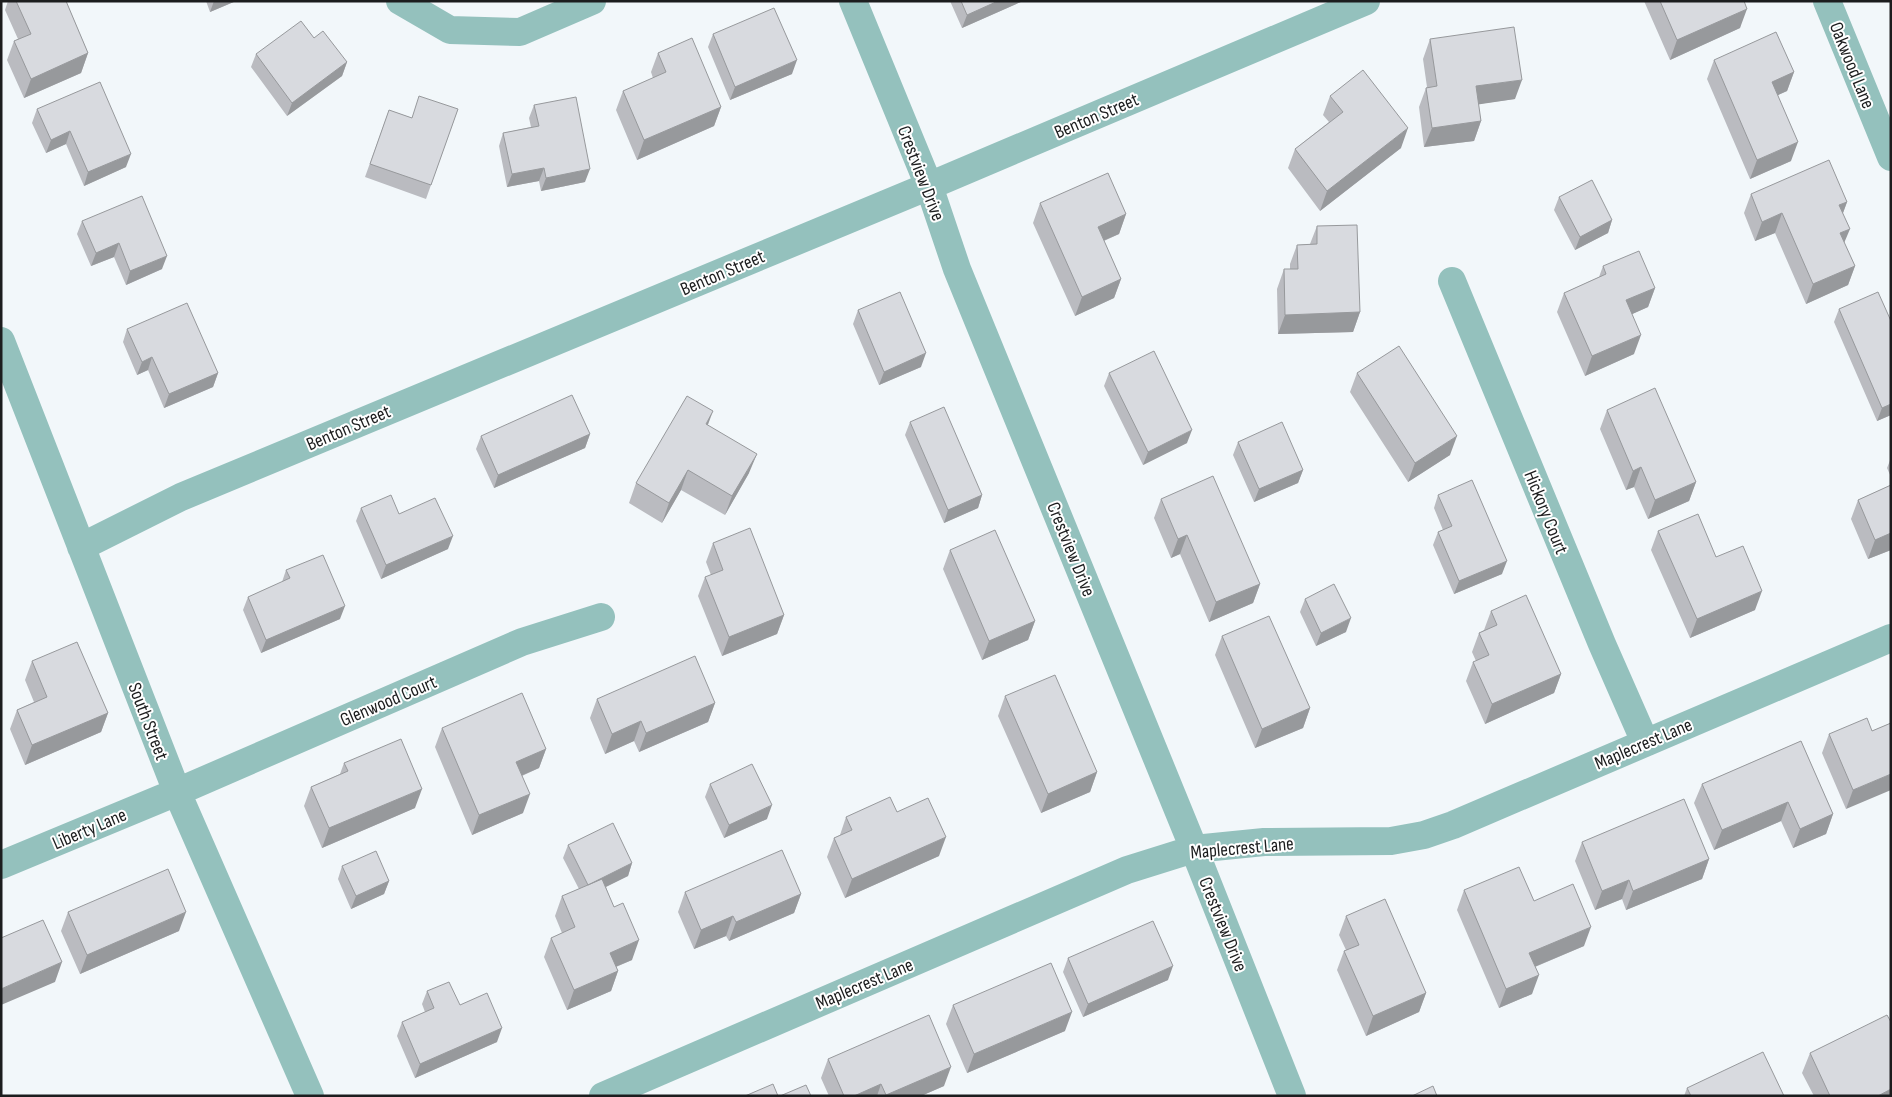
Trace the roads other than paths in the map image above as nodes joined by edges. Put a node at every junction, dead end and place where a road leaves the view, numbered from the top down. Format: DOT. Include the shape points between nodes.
graph roads {
  1 [pos="400,1"];
  2 [pos="592,1"];
  3 [pos="853,1"];
  4 [pos="1366,1"];
  5 [pos="1827,1"];
  6 [pos="1891,157"];
  7 [pos="929,186"];
  8 [pos="1452,281"];
  9 [pos="1,341"];
  10 [pos="81,547"];
  11 [pos="601,617"];
  12 [pos="1891,638"];
  13 [pos="1645,742"];
  14 [pos="177,792"];
  15 [pos="1194,849"];
  16 [pos="1,865"];
  17 [pos="310,1096"];
  18 [pos="603,1096"];
  19 [pos="1292,1096"];
  1 -- 2 [label="street" via="450,30 520,32"];
  3 -- 7 [label="street, Crestview Drive"];
  4 -- 7 [label="street, Benton Street"];
  5 -- 6 [label="street, Oakwood Lane"];
  7 -- 10 [label="street, Benton Street" via="181,497"];
  7 -- 15 [label="street, Crestview Drive" via="957,269"];
  8 -- 13 [label="street, Hickory Court"];
  9 -- 10 [label="street, South Street"];
  10 -- 14 [label="street, South Street"];
  11 -- 14 [label="street, Glenwood Court" via="522,642"];
  12 -- 13 [label="street, Maplecrest Lane"];
  13 -- 15 [label="street, Maplecrest Lane" via="1453,825 1424,834 1390,841 1264,842"];
  14 -- 16 [label="street, Liberty Lane"];
  14 -- 17 [label="street, South Street"];
  15 -- 18 [label="street, Maplecrest Lane" via="1127,870"];
  15 -- 19 [label="street, Crestview Drive"];
}
